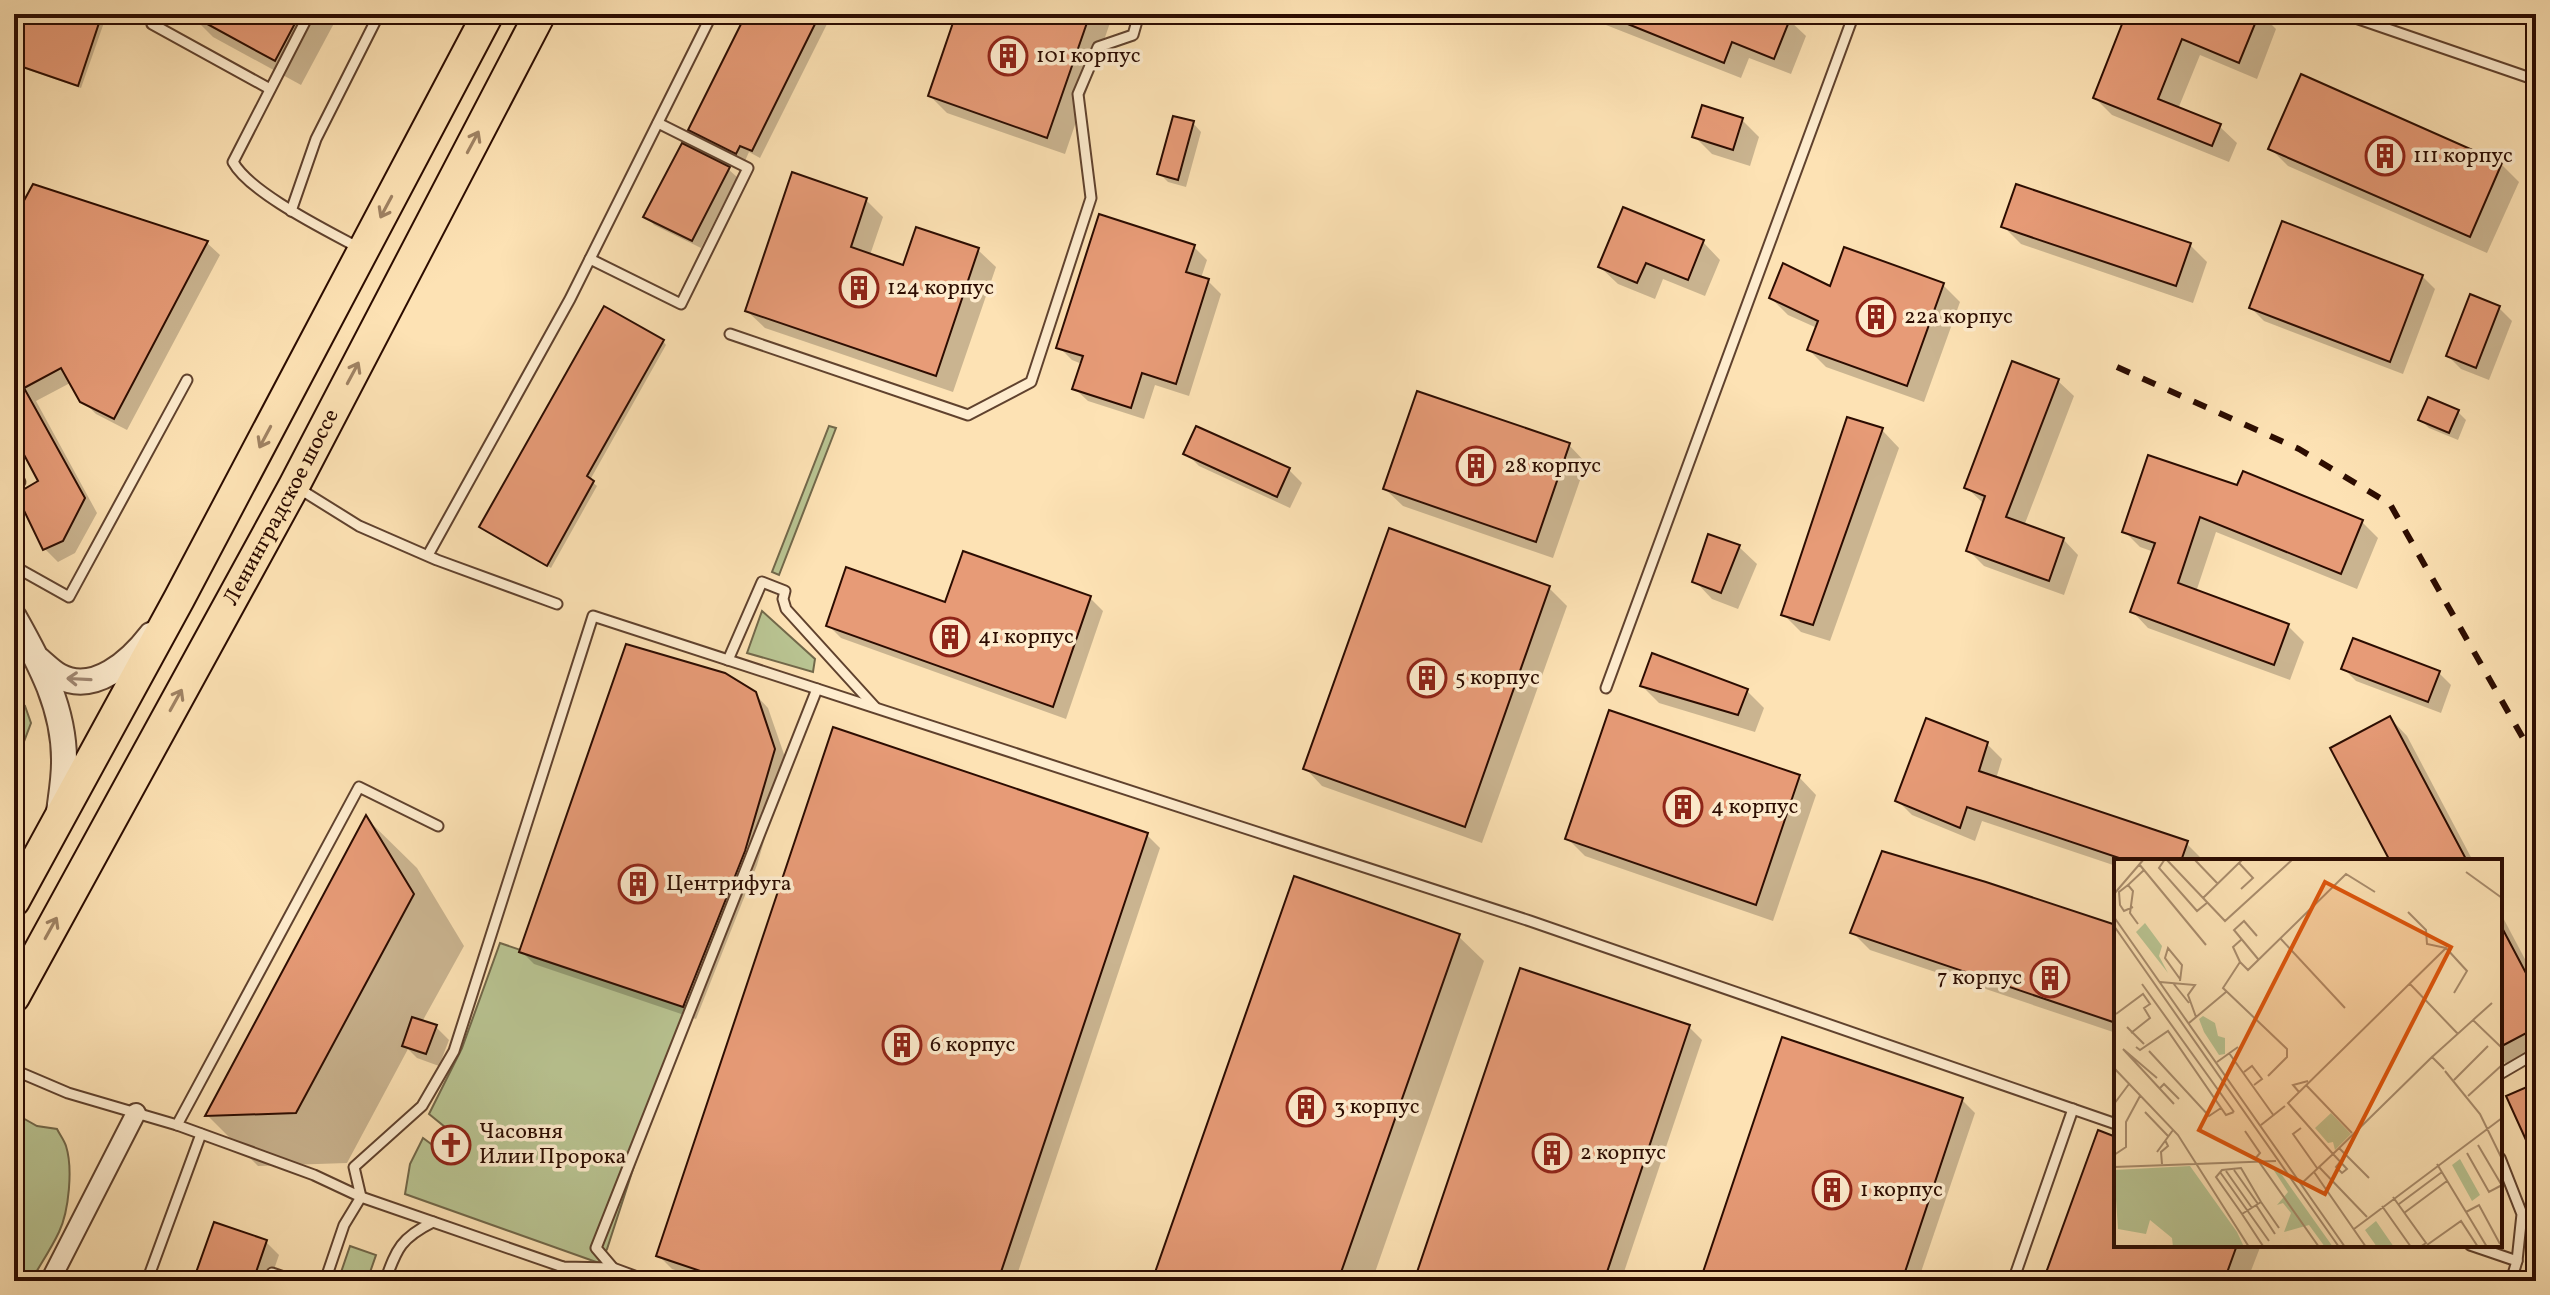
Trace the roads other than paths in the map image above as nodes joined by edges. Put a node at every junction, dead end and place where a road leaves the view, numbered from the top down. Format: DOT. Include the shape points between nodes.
graph roads {
  1 [pos="155,14"];
  2 [pos="309,14"];
  3 [pos="379,14"];
  4 [pos="488,14"];
  5 [pos="540,14"];
  6 [pos="712,14"];
  7 [pos="1139,14"];
  8 [pos="1854,14"];
  9 [pos="2344,14"];
  10 [pos="2536,80"];
  11 [pos="270,89"];
  12 [pos="658,123"];
  13 [pos="291,211"];
  14 [pos="363,250"];
  15 [pos="590,259"];
  16 [pos="730,334"];
  17 [pos="187,380"];
  18 [pos="14,471"];
  19 [pos="20,482"];
  20 [pos="294,486"];
  21 [pos="428,555"];
  22 [pos="14,572"];
  23 [pos="179,599"];
  24 [pos="557,604"];
  25 [pos="14,617"];
  26 [pos="37,658"];
  27 [pos="728,660"];
  28 [pos="1606,688"];
  29 [pos="817,689"];
  30 [pos="876,708"];
  31 [pos="58,818"];
  32 [pos="438,826"];
  33 [pos="14,901"];
  34 [pos="14,997"];
  35 [pos="2536,1053"];
  36 [pos="14,1070"];
  37 [pos="2502,1073"];
  38 [pos="2073,1109"];
  39 [pos="136,1113"];
  40 [pos="2114,1123"];
  41 [pos="177,1125"];
  42 [pos="201,1134"];
  43 [pos="2502,1163"];
  44 [pos="361,1197"];
  45 [pos="433,1222"];
  46 [pos="2476,1247"];
  47 [pos="2517,1261"];
  48 [pos="563,1267"];
  49 [pos="613,1268"];
  50 [pos="50,1281"];
  51 [pos="147,1281"];
  52 [pos="269,1281"];
  53 [pos="296,1281"];
  54 [pos="325,1281"];
  55 [pos="385,1281"];
  56 [pos="559,1281"];
  57 [pos="648,1281"];
  58 [pos="2013,1281"];
  59 [pos="2511,1281"];
  1 -- 11 [label="lane" via="152,24"];
  2 -- 11 [label="lane"];
  3 -- 13 [label="lane" via="316,139"];
  4 -- 14 [label="highway, one-way"];
  20 -- 5 [label="highway, Ленинградское шоссе, one-way"];
  6 -- 12 [label="lane"];
  7 -- 16 [label="lane" via="1133,35 1098,47 1078,94 1091,198 1031,382 968,415"];
  8 -- 28 [label="lane"];
  9 -- 10 [label="lane"];
  11 -- 13 [label="lane" via="233,162"];
  12 -- 15 [label="lane"];
  12 -- 15 [label="lane" via="748,168 681,304"];
  13 -- 14 [label="lane"];
  14 -- 23 [label="highway, one-way"];
  15 -- 21 [label="lane"];
  17 -- 22 [label="lane" via="69,597 19,569"];
  18 -- 19 [label="lane"];
  20 -- 21 [label="lane" via="359,526"];
  34 -- 20 [label="highway, Ленинградское шоссе, one-way"];
  21 -- 24 [label="lane"];
  23 -- 26 [label="street, one-way" via="115,672 75,681 59,676"];
  23 -- 31 [label="highway"];
  25 -- 26 [label="street"];
  26 -- 31 [label="street" via="62,728"];
  27 -- 29 [label="lane"];
  27 -- 30 [label="lane" via="762,582 785,591 786,609"];
  27 -- 44 [label="lane" via="593,616 454,1051 422,1106 354,1167"];
  29 -- 30 [label="lane"];
  29 -- 49 [label="lane" via="596,1248"];
  30 -- 38 [label="lane" via="1530,921"];
  31 -- 33 [label="highway"];
  32 -- 41 [label="lane" via="359,787"];
  35 -- 37 [label="lane"];
  36 -- 39 [label="lane"];
  38 -- 40 [label="lane"];
  38 -- 58 [label="lane"];
  39 -- 41 [label="lane"];
  39 -- 50 [label="street"];
  41 -- 42 [label="lane"];
  42 -- 44 [label="lane"];
  42 -- 51 [label="lane"];
  43 -- 47 [label="lane" via="2522,1214"];
  44 -- 45 [label="lane"];
  44 -- 54 [label="lane" via="344,1225"];
  45 -- 48 [label="lane"];
  45 -- 55 [label="lane" via="396,1251"];
  46 -- 47 [label="lane"];
  47 -- 59 [label="lane"];
  48 -- 49 [label="lane"];
  48 -- 56 [label="lane"];
  49 -- 57 [label="lane"];
  52 -- 53 [label="lane" via="272,1273"];
}
